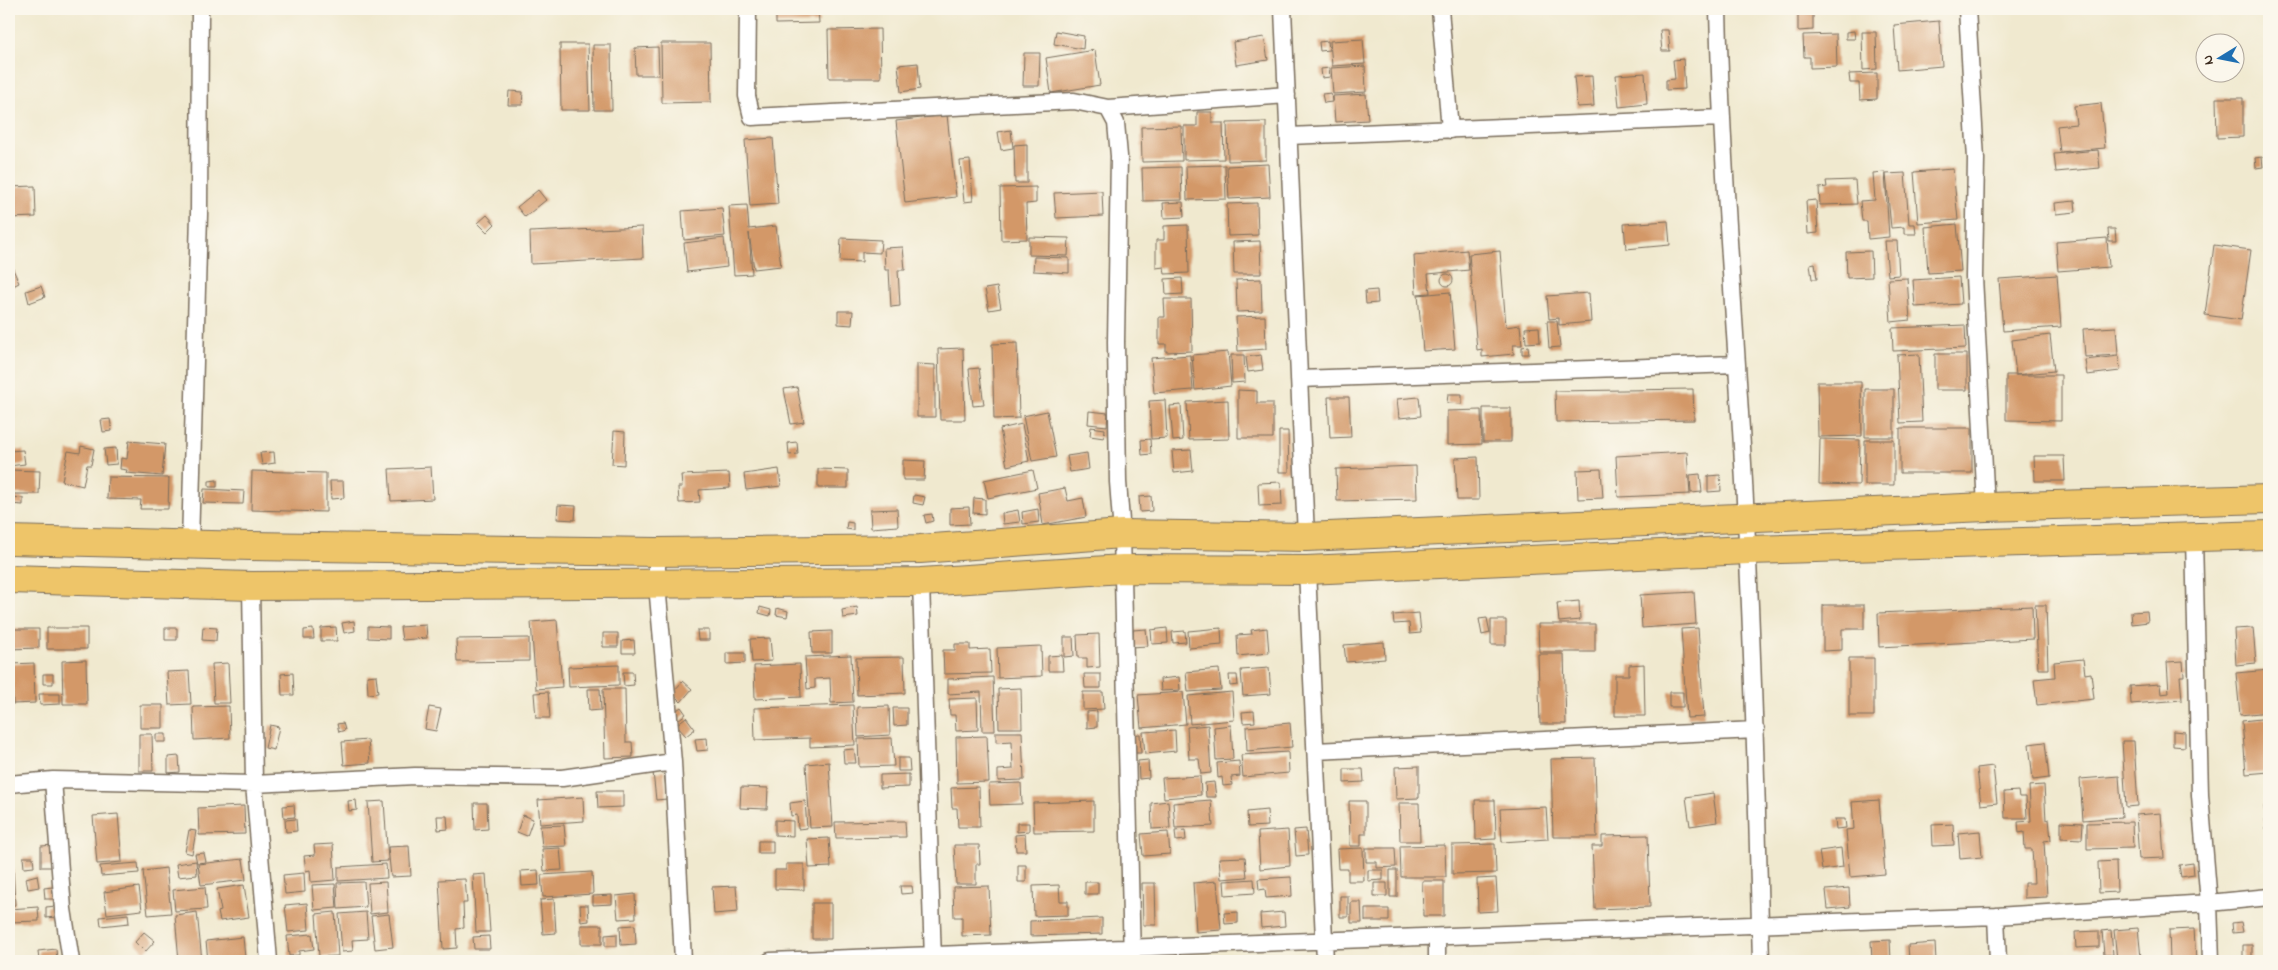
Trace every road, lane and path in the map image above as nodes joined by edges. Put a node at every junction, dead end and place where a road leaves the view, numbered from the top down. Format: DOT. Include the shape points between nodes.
graph roads {
  1 [pos="200,9"];
  2 [pos="748,9"];
  3 [pos="1282,9"];
  4 [pos="1440,9"];
  5 [pos="1718,9"];
  6 [pos="1967,9"];
  7 [pos="1286,95"];
  8 [pos="1108,108"];
  9 [pos="1720,118"];
  10 [pos="1450,130"];
  11 [pos="1288,136"];
  12 [pos="1736,364"];
  13 [pos="1299,379"];
  14 [pos="2269,499"];
  15 [pos="1986,507"];
  16 [pos="1746,519"];
  17 [pos="1122,534"];
  18 [pos="2269,535"];
  19 [pos="1306,537"];
  20 [pos="2194,538"];
  21 [pos="9,540"];
  22 [pos="190,545"];
  23 [pos="1748,550"];
  24 [pos="657,552"];
  25 [pos="1123,569"];
  26 [pos="1307,570"];
  27 [pos="9,579"];
  28 [pos="921,582"];
  29 [pos="657,585"];
  30 [pos="251,586"];
  31 [pos="1756,730"];
  32 [pos="1314,751"];
  33 [pos="672,762"];
  34 [pos="53,780"];
  35 [pos="9,784"];
  36 [pos="254,784"];
  37 [pos="2269,896"];
  38 [pos="2209,903"];
  39 [pos="1996,916"];
  40 [pos="1760,925"];
  41 [pos="1436,938"];
  42 [pos="1324,942"];
  43 [pos="1132,954"];
  44 [pos="933,958"];
  45 [pos="71,961"];
  46 [pos="268,961"];
  47 [pos="683,961"];
  48 [pos="770,961"];
  49 [pos="1325,961"];
  50 [pos="1437,961"];
  51 [pos="1761,961"];
  52 [pos="1998,961"];
  53 [pos="2211,961"];
  1 -- 22 [label="street" via="199,214"];
  2 -- 8 [label="street" via="748,96 752,117 1074,101"];
  3 -- 7 [label="street"];
  4 -- 10 [label="street"];
  5 -- 9 [label="street"];
  6 -- 15 [label="street" via="1976,160 1974,277"];
  7 -- 8 [label="street"];
  7 -- 11 [label="street"];
  8 -- 17 [label="street" via="1116,123 1119,156 1116,342"];
  9 -- 10 [label="street"];
  9 -- 12 [label="street"];
  10 -- 11 [label="street"];
  11 -- 13 [label="street"];
  12 -- 13 [label="street"];
  12 -- 16 [label="street"];
  13 -- 19 [label="street"];
  14 -- 15 [label="highway"];
  15 -- 16 [label="highway"];
  16 -- 19 [label="highway"];
  16 -- 23 [label="street"];
  17 -- 19 [label="highway"];
  17 -- 24 [label="highway" via="920,548"];
  17 -- 25 [label="street"];
  18 -- 20 [label="highway"];
  20 -- 23 [label="highway"];
  20 -- 38 [label="street" via="2200,795"];
  21 -- 22 [label="highway"];
  22 -- 24 [label="highway"];
  23 -- 26 [label="highway"];
  23 -- 31 [label="street"];
  24 -- 29 [label="street"];
  25 -- 26 [label="highway"];
  25 -- 28 [label="highway"];
  25 -- 43 [label="street"];
  26 -- 32 [label="street"];
  27 -- 30 [label="highway"];
  28 -- 29 [label="highway"];
  28 -- 44 [label="street"];
  29 -- 30 [label="highway"];
  29 -- 33 [label="street"];
  30 -- 36 [label="street"];
  31 -- 32 [label="street"];
  31 -- 40 [label="street"];
  32 -- 42 [label="street"];
  33 -- 36 [label="street" via="562,778 415,776"];
  33 -- 47 [label="street"];
  34 -- 35 [label="street"];
  34 -- 36 [label="street"];
  34 -- 45 [label="street" via="63,909"];
  36 -- 46 [label="street"];
  37 -- 38 [label="street"];
  38 -- 39 [label="street"];
  38 -- 53 [label="street"];
  39 -- 40 [label="street"];
  39 -- 52 [label="street"];
  40 -- 41 [label="street"];
  40 -- 51 [label="street"];
  41 -- 42 [label="street"];
  41 -- 50 [label="street"];
  42 -- 43 [label="street"];
  42 -- 49 [label="street"];
  43 -- 44 [label="street"];
  44 -- 48 [label="street"];
}
